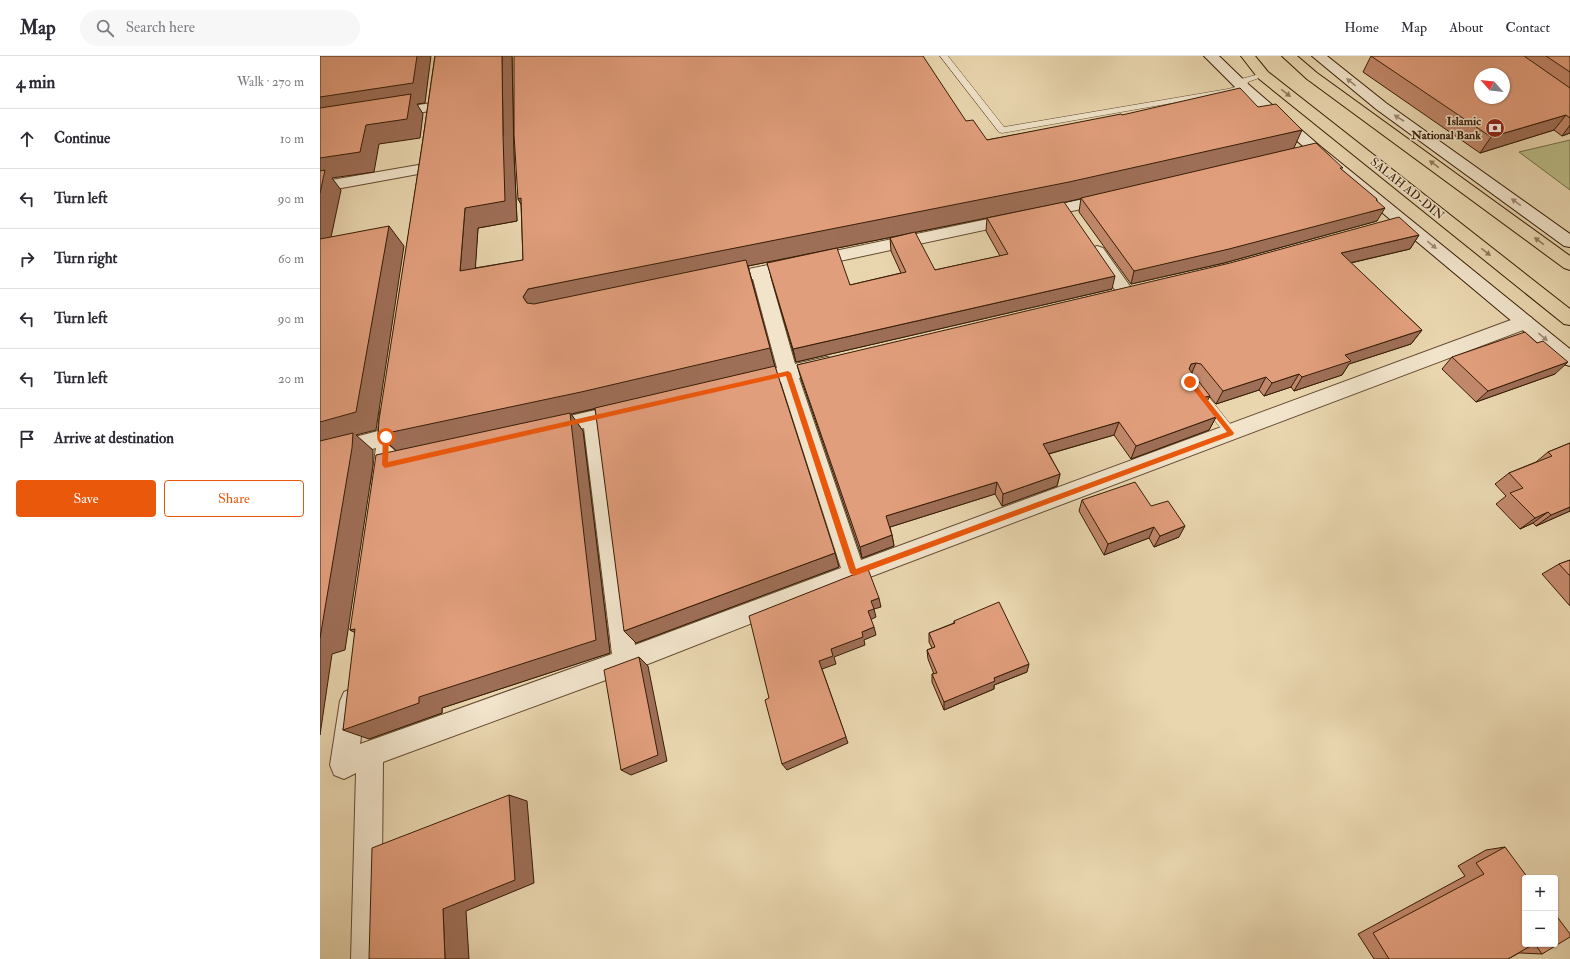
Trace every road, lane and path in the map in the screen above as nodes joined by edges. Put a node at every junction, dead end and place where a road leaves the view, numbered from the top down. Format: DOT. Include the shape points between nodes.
graph roads {
  1 [pos="944,56"];
  2 [pos="1211,56"];
  3 [pos="1248,56"];
  4 [pos="1289,56"];
  5 [pos="1319,56"];
  6 [pos="1263,75"];
  7 [pos="435,86"];
  8 [pos="1243,87"];
  9 [pos="1381,106"];
  10 [pos="380,115"];
  11 [pos="1382,126"];
  12 [pos="320,187"];
  13 [pos="422,191"];
  14 [pos="1127,194"];
  15 [pos="1403,221"];
  16 [pos="1381,227"];
  17 [pos="1089,241"];
  18 [pos="1570,242"];
  19 [pos="1570,264"];
  20 [pos="760,272"];
  21 [pos="706,283"];
  22 [pos="1126,293"];
  23 [pos="1570,319"];
  24 [pos="1525,322"];
  25 [pos="1570,359"];
  26 [pos="842,360"];
  27 [pos="788,373"];
  28 [pos="1190,382"];
  29 [pos="728,387"];
  30 [pos="393,392"];
  31 [pos="645,406"];
  32 [pos="593,419"];
  33 [pos="531,432"];
  34 [pos="1231,433"];
  35 [pos="386,437"];
  36 [pos="320,454"];
  37 [pos="380,504"];
  38 [pos="854,573"];
  39 [pos="625,661"];
  40 [pos="355,686"];
  41 [pos="370,753"];
  42 [pos="366,959"];
  1 -- 8 [label="lane" via="1002,130"];
  2 -- 8 [label="street"];
  3 -- 6 [label="highway, SALAH AD-DIN"];
  4 -- 11 [label="highway" via="1312,76"];
  9 -- 5 [label="street, one-way"];
  6 -- 8 [label="lane" via="1244,81"];
  6 -- 23 [label="highway, SALAH AD-DIN, one-way"];
  7 -- 10 [label="street" via="431,115"];
  8 -- 15 [label="street" via="1308,152"];
  9 -- 11 [label="highway"];
  18 -- 9 [label="street, one-way"];
  19 -- 11 [label="highway, one-way"];
  12 -- 13 [label="street" via="425,162"];
  14 -- 20 [label="street" via="1071,215"];
  15 -- 16 [label="street"];
  15 -- 24 [label="street, one-way"];
  17 -- 22 [label="street"];
  20 -- 21 [label="street"];
  20 -- 27 [label="street"];
  24 -- 25 [label="street, one-way"];
  24 -- 34 [label="street"];
  26 -- 27 [label="street"];
  27 -- 29 [label="street"];
  27 -- 38 [label="street"];
  28 -- 34 [label="lane"];
  30 -- 35 [label="street"];
  31 -- 32 [label="street"];
  32 -- 33 [label="street"];
  32 -- 39 [label="street"];
  34 -- 38 [label="street"];
  35 -- 36 [label="street"];
  35 -- 37 [label="street" via="392,463"];
  38 -- 39 [label="street"];
  39 -- 41 [label="street"];
  40 -- 41 [label="street" via="344,765"];
  41 -- 42 [label="street"];
}
